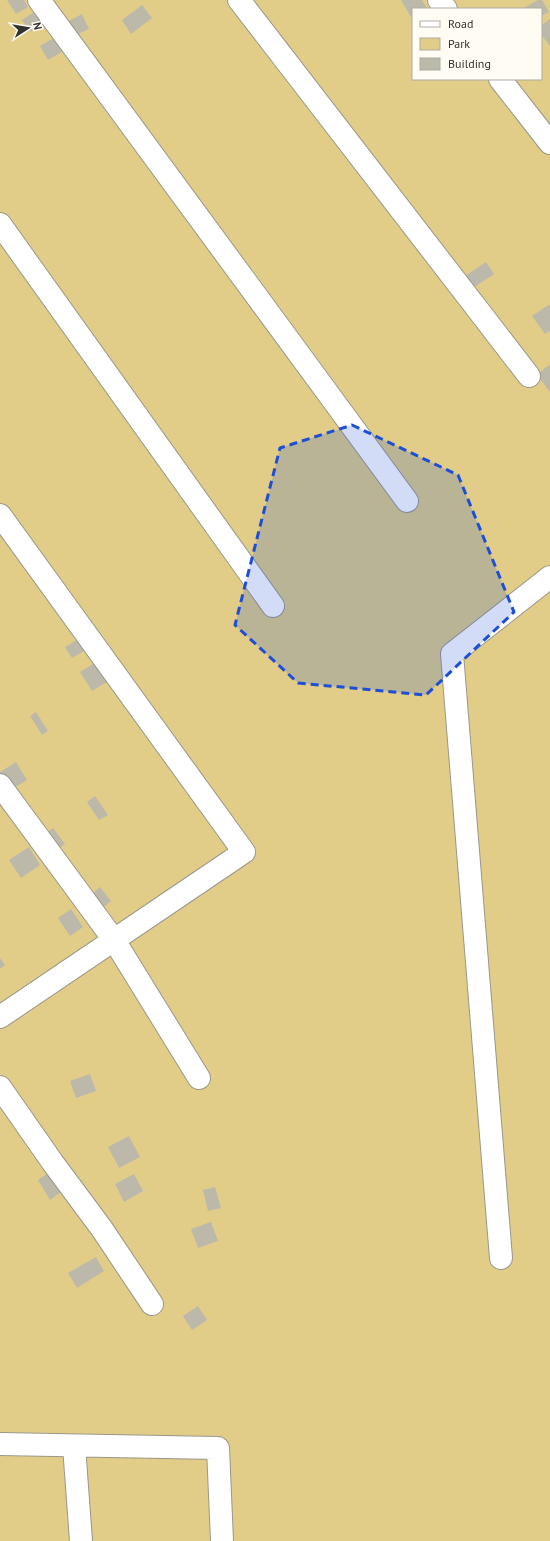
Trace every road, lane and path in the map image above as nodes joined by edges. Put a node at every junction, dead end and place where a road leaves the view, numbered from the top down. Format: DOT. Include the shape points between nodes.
graph roads {
  1 [pos="40,0"];
  2 [pos="239,0"];
  3 [pos="439,0"];
  4 [pos="445,8"];
  5 [pos="501,80"];
  6 [pos="550,143"];
  7 [pos="0,224"];
  8 [pos="529,376"];
  9 [pos="407,501"];
  10 [pos="0,515"];
  11 [pos="550,577"];
  12 [pos="273,606"];
  13 [pos="0,785"];
  14 [pos="114,940"];
  15 [pos="0,1017"];
  16 [pos="199,1078"];
  17 [pos="0,1087"];
  18 [pos="501,1258"];
  19 [pos="152,1304"];
  20 [pos="0,1444"];
  21 [pos="74,1446"];
  22 [pos="81,1541"];
  23 [pos="222,1541"];
  1 -- 9 [label="street"];
  2 -- 8 [label="street"];
  3 -- 4 [label="street"];
  5 -- 6 [label="street"];
  7 -- 12 [label="street"];
  10 -- 14 [label="street" via="244,852"];
  11 -- 18 [label="street" via="452,654"];
  13 -- 14 [label="street"];
  14 -- 15 [label="street"];
  14 -- 16 [label="street"];
  17 -- 19 [label="street" via="52,1163 102,1229"];
  20 -- 21 [label="street"];
  21 -- 22 [label="street"];
  21 -- 23 [label="street" via="218,1448"];
}
